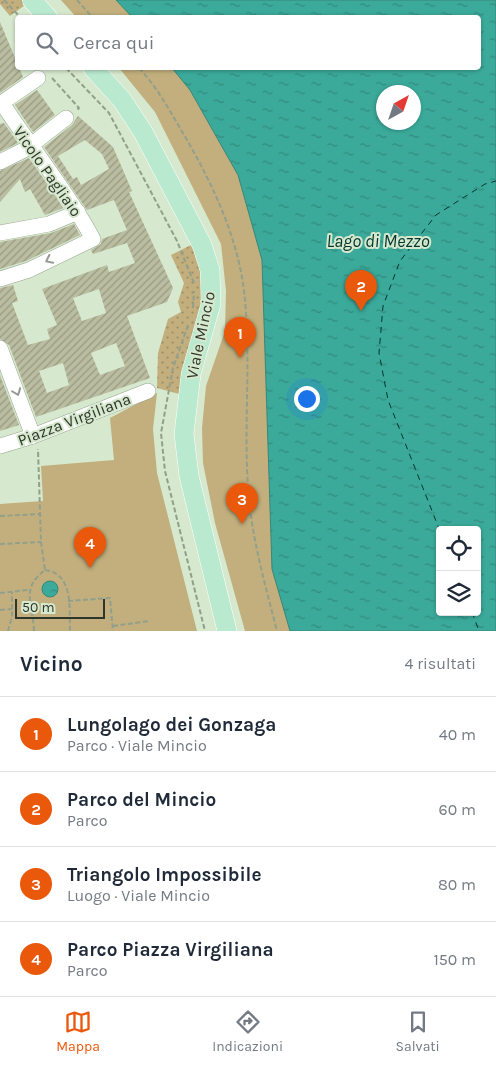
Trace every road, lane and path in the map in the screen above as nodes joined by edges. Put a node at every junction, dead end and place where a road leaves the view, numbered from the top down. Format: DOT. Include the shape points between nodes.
graph roads {
  1 [pos="4,0"];
  2 [pos="32,0"];
  3 [pos="77,0"];
  4 [pos="17,15"];
  5 [pos="45,15"];
  6 [pos="90,15"];
  7 [pos="68,70"];
  8 [pos="95,70"];
  9 [pos="38,78"];
  10 [pos="1,104"];
  11 [pos="66,118"];
  12 [pos="31,145"];
  13 [pos="0,162"];
  14 [pos="78,212"];
  15 [pos="0,234"];
  16 [pos="0,280"];
  17 [pos="192,311"];
  18 [pos="190,320"];
  19 [pos="0,348"];
  20 [pos="148,391"];
  21 [pos="33,436"];
  22 [pos="0,446"];
  23 [pos="40,514"];
  24 [pos="0,516"];
  25 [pos="254,530"];
  26 [pos="41,542"];
  27 [pos="0,544"];
  28 [pos="45,570"];
  29 [pos="28,590"];
  30 [pos="12,592"];
  31 [pos="0,593"];
  32 [pos="68,601"];
  33 [pos="12,609"];
  34 [pos="0,610"];
  35 [pos="149,621"];
  36 [pos="113,626"];
  37 [pos="8,631"];
  38 [pos="34,631"];
  39 [pos="68,631"];
  40 [pos="113,631"];
  41 [pos="205,631"];
  42 [pos="227,631"];
  43 [pos="277,631"];
  1 -- 4 [label="path"];
  2 -- 5 [label="main road"];
  3 -- 6 [label="path"];
  7 -- 17 [label="path" via="109,113 177,241 194,283"];
  8 -- 42 [label="main road, Viale Mincio" via="122,100 143,132 202,245 210,270 211,304 192,374 184,434 189,476"];
  9 -- 10 [label="street"];
  9 -- 11 [label="path" via="45,82 53,78 79,108"];
  10 -- 12 [label="street, Vicolo Pagliaio"];
  11 -- 12 [label="street"];
  12 -- 13 [label="street"];
  12 -- 14 [label="street, Vicolo Pagliaio"];
  14 -- 15 [label="street" via="49,224"];
  14 -- 16 [label="street, Vicolo Pagliaio, one-way" via="93,240"];
  18 -- 41 [label="path" via="173,368 161,433 165,471"];
  19 -- 21 [label="street, one-way"];
  20 -- 21 [label="street, Piazza Virgiliana"];
  21 -- 22 [label="street, Piazza Virgiliana"];
  21 -- 23 [label="path" via="38,442"];
  23 -- 24 [label="path"];
  23 -- 26 [label="path"];
  25 -- 43 [label="path"];
  26 -- 27 [label="path"];
  26 -- 28 [label="path"];
  28 -- 29 [label="path"];
  28 -- 32 [label="path" via="62,576"];
  29 -- 30 [label="path"];
  29 -- 38 [label="path"];
  30 -- 31 [label="path"];
  30 -- 33 [label="path"];
  32 -- 36 [label="path" via="110,598"];
  32 -- 39 [label="path"];
  33 -- 34 [label="path"];
  33 -- 37 [label="path"];
  35 -- 36 [label="path"];
  36 -- 40 [label="path"];
}
